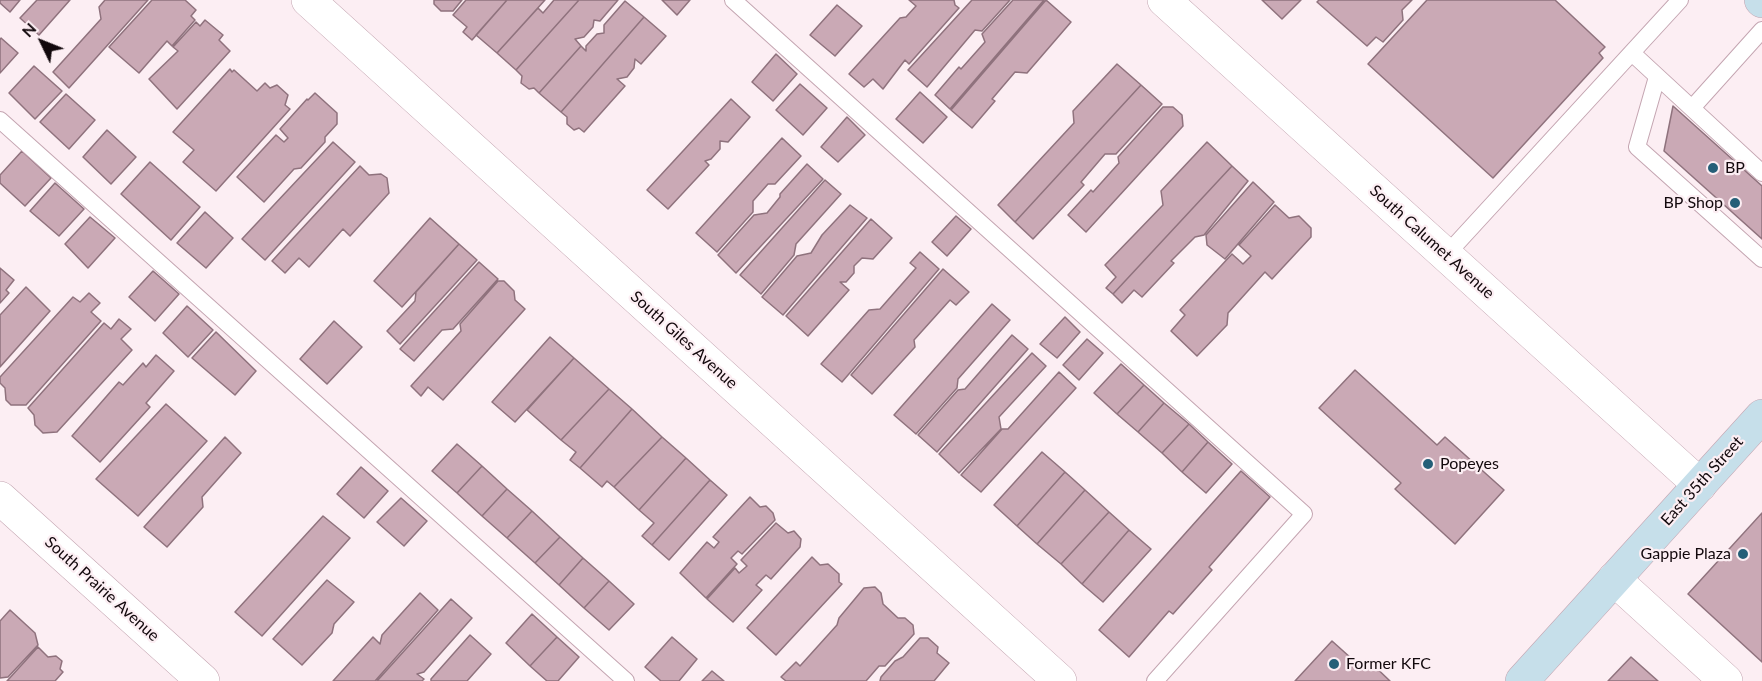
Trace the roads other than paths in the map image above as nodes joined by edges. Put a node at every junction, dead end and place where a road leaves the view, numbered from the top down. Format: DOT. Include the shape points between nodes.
graph roads {
  1 [pos="308,0"];
  2 [pos="733,0"];
  3 [pos="1164,0"];
  4 [pos="1680,0"];
  5 [pos="1762,30"];
  6 [pos="1632,53"];
  7 [pos="1657,77"];
  8 [pos="1692,108"];
  9 [pos="0,120"];
  10 [pos="1762,172"];
  11 [pos="1446,255"];
  12 [pos="1762,259"];
  13 [pos="1762,416"];
  14 [pos="1700,485"];
  15 [pos="0,498"];
  16 [pos="1614,579"];
  17 [pos="203,681"];
  18 [pos="626,681"];
  19 [pos="1060,681"];
  20 [pos="1155,681"];
  21 [pos="1522,681"];
  22 [pos="1726,681"];
  1 -- 19 [label="street, South Giles Avenue"];
  2 -- 20 [label="lane" via="1304,514"];
  3 -- 11 [label="street, South Calumet Avenue"];
  4 -- 6 [label="lane"];
  5 -- 8 [label="lane"];
  6 -- 7 [label="lane"];
  6 -- 11 [label="lane"];
  7 -- 8 [label="lane"];
  7 -- 12 [label="lane" via="1637,147"];
  8 -- 10 [label="lane"];
  9 -- 18 [label="lane"];
  11 -- 14 [label="street, South Calumet Avenue"];
  13 -- 14 [label="main road, East 35th Street"];
  14 -- 16 [label="main road, East 35th Street"];
  15 -- 17 [label="street, South Prairie Avenue"];
  16 -- 21 [label="main road, East 35th Street"];
  16 -- 22 [label="street"];
}
